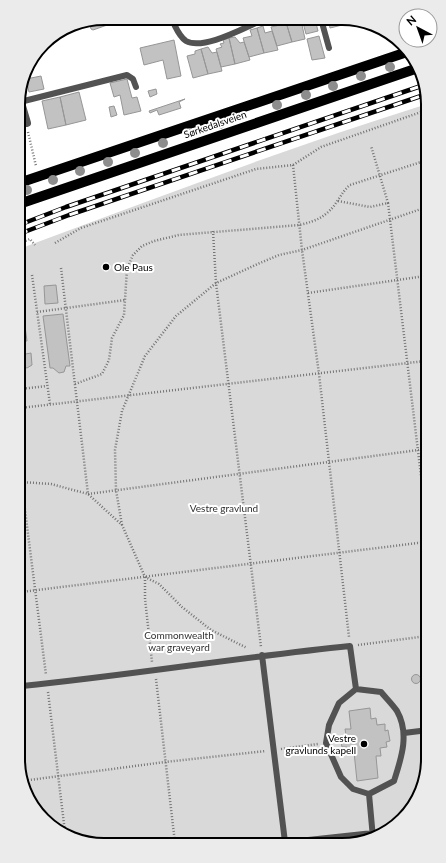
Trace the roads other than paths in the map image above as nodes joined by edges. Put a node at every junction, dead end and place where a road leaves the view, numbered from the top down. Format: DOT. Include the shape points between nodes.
graph roads {
  1 [pos="175,25"];
  2 [pos="251,25"];
  3 [pos="323,25"];
  4 [pos="329,48"];
  5 [pos="402,54"];
  6 [pos="413,70"];
  7 [pos="136,87"];
  8 [pos="26,98"];
  9 [pos="25,119"];
  10 [pos="26,123"];
  11 [pos="25,181"];
  12 [pos="25,202"];
  13 [pos="262,655"];
  14 [pos="25,686"];
  15 [pos="356,689"];
  16 [pos="421,731"];
  17 [pos="404,733"];
  18 [pos="369,794"];
  19 [pos="373,832"];
  20 [pos="354,836"];
  21 [pos="284,838"];
  22 [pos="336,838"];
  1 -- 2 [label="lane" via="181,37 193,44 200,44"];
  3 -- 4 [label="lane"];
  5 -- 11 [label="main road, Sørkedalsveien"];
  6 -- 12 [label="main road, Sørkedalsveien"];
  7 -- 8 [label="lane" via="133,79 126,75"];
  9 -- 10 [label="street"];
  13 -- 14 [label="lane"];
  13 -- 15 [label="lane" via="350,646"];
  13 -- 21 [label="lane"];
  15 -- 17 [label="lane" via="381,692 398,712"];
  15 -- 18 [label="lane" via="338,703 329,725 326,743 341,777 353,789"];
  16 -- 17 [label="lane"];
  17 -- 18 [label="lane" via="404,752 394,781"];
  18 -- 19 [label="lane"];
  20 -- 22 [label="lane"];
}
